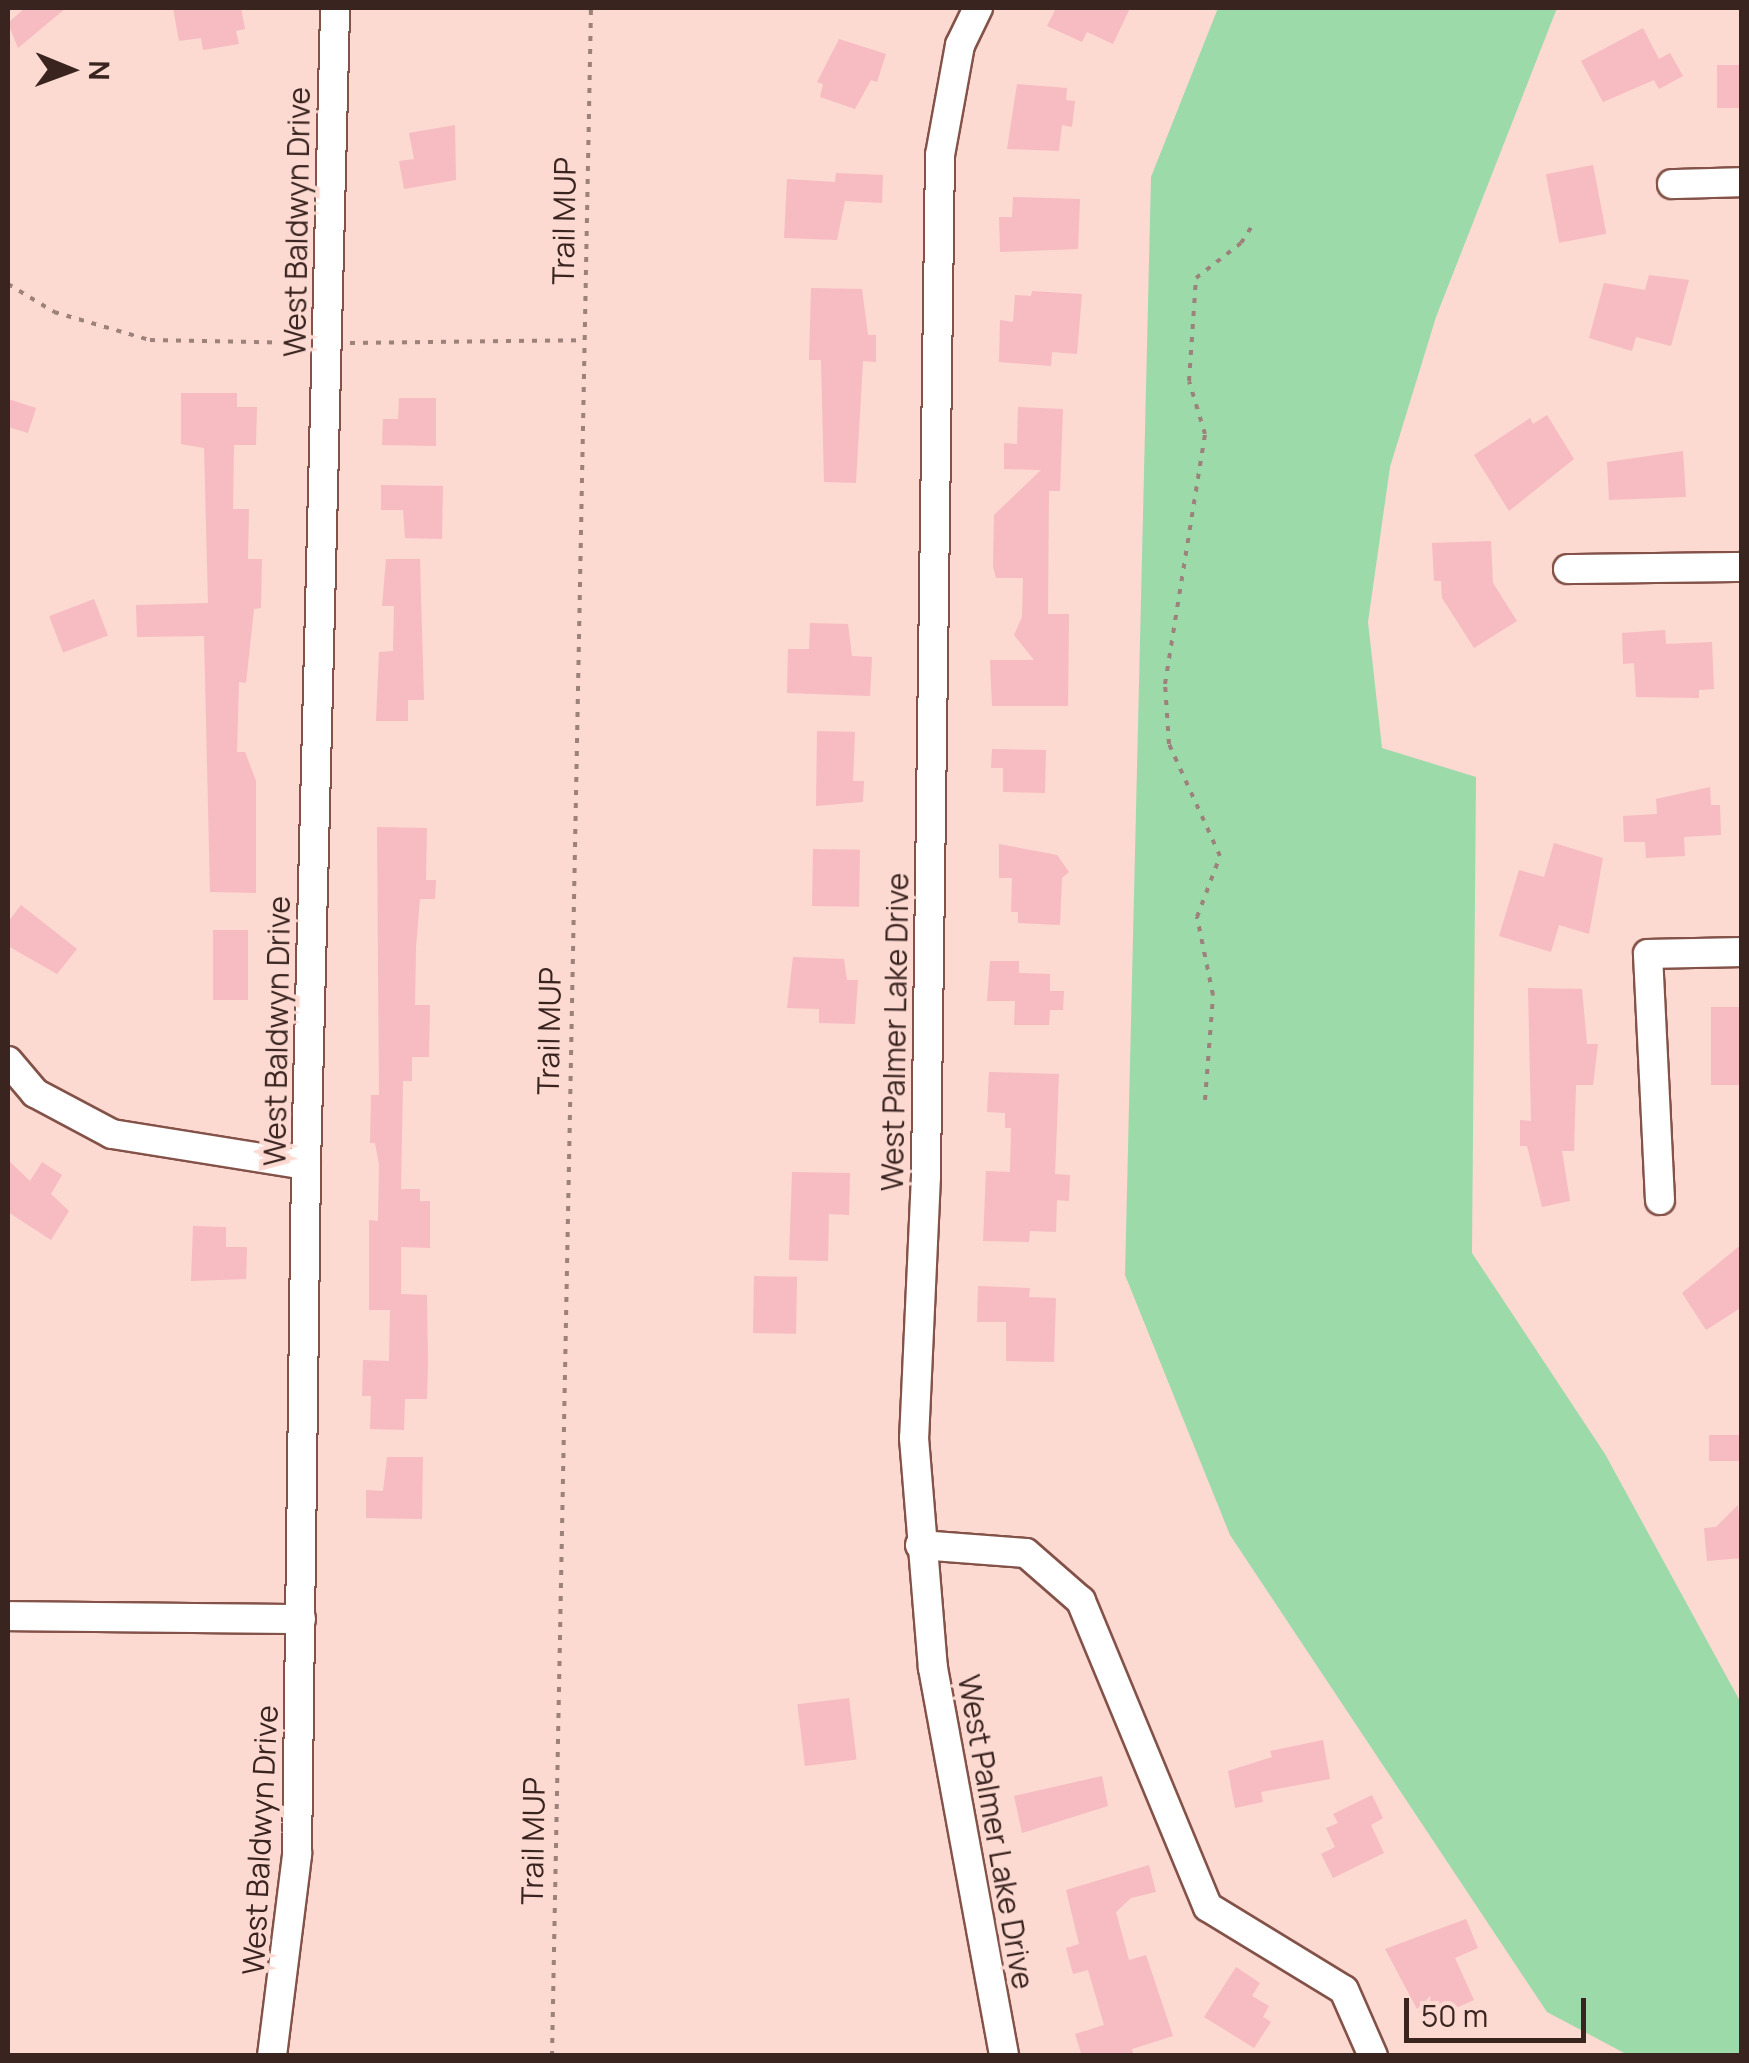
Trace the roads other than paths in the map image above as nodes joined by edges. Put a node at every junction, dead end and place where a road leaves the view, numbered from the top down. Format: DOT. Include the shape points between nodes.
graph roads {
  1 [pos="335,8"];
  2 [pos="978,8"];
  3 [pos="1742,182"];
  4 [pos="1672,184"];
  5 [pos="1742,566"];
  6 [pos="1568,569"];
  7 [pos="1742,952"];
  8 [pos="8,1061"];
  9 [pos="306,1165"];
  10 [pos="1660,1200"];
  11 [pos="920,1545"];
  12 [pos="8,1616"];
  13 [pos="302,1619"];
  14 [pos="272,2056"];
  15 [pos="1004,2056"];
  16 [pos="1373,2056"];
  1 -- 9 [label="street, West Baldwyn Drive"];
  2 -- 11 [label="street, West Palmer Lake Drive" via="960,44 940,154 926,1156 914,1438"];
  3 -- 4 [label="street"];
  5 -- 6 [label="street"];
  7 -- 10 [label="street" via="1648,954"];
  8 -- 9 [label="street" via="35,1093 112,1134"];
  9 -- 13 [label="street, West Baldwyn Drive"];
  11 -- 15 [label="street, West Palmer Lake Drive" via="933,1668"];
  11 -- 16 [label="street" via="1026,1552 1081,1601 1208,1908 1344,1990"];
  12 -- 13 [label="street"];
  13 -- 14 [label="street, West Baldwyn Drive" via="293,1911"];
}
